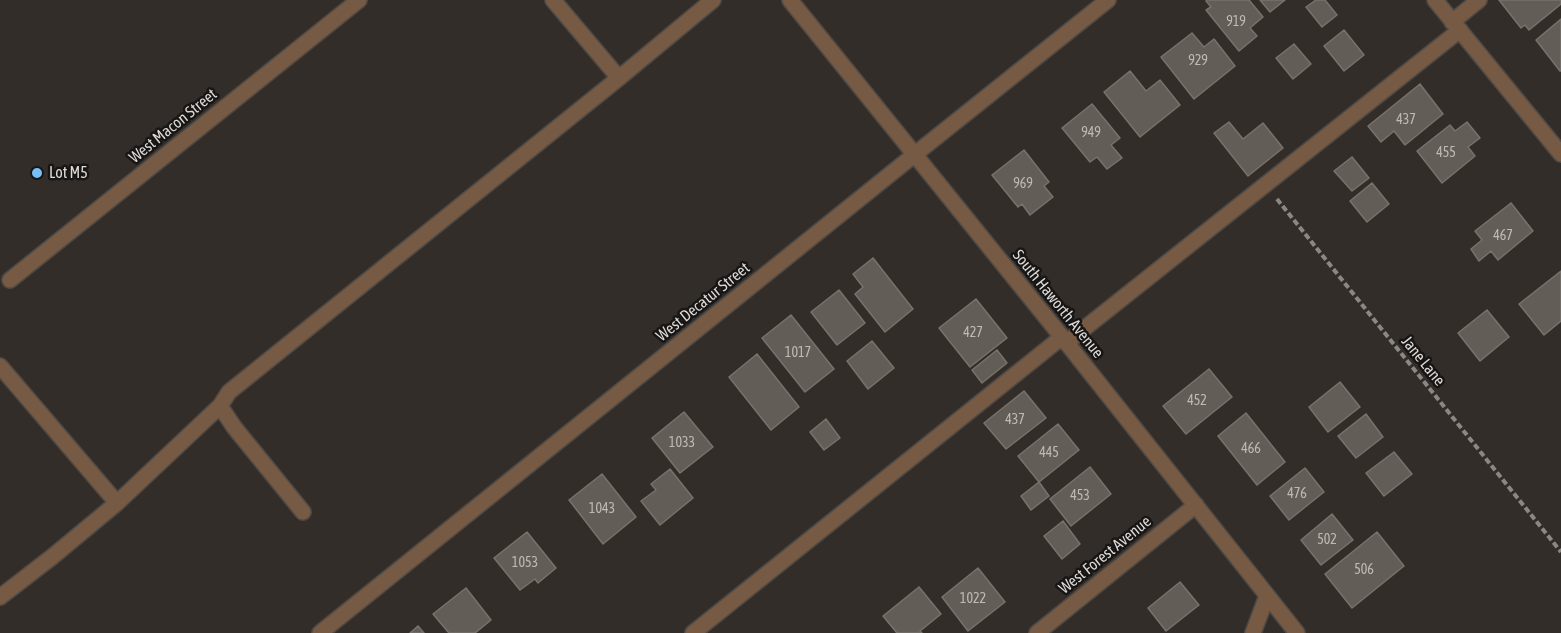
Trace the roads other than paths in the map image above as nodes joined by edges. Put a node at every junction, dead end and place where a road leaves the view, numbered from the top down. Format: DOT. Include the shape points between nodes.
graph roads {
  1 [pos="359,0"];
  2 [pos="553,0"];
  3 [pos="713,0"];
  4 [pos="790,0"];
  5 [pos="1108,0"];
  6 [pos="1435,0"];
  7 [pos="1479,0"];
  8 [pos="1456,26"];
  9 [pos="619,78"];
  10 [pos="914,154"];
  11 [pos="1561,154"];
  12 [pos="10,280"];
  13 [pos="1064,340"];
  14 [pos="0,366"];
  15 [pos="220,406"];
  16 [pos="117,503"];
  17 [pos="1196,505"];
  18 [pos="303,512"];
  19 [pos="1267,596"];
  20 [pos="0,597"];
  21 [pos="320,633"];
  22 [pos="693,633"];
  23 [pos="1037,633"];
  24 [pos="1253,633"];
  25 [pos="1297,633"];
  1 -- 12 [label="street, West Macon Street"];
  2 -- 9 [label="street"];
  3 -- 9 [label="street"];
  4 -- 10 [label="street, South Haworth Avenue"];
  5 -- 10 [label="street, West Decatur Street"];
  6 -- 8 [label="street"];
  7 -- 8 [label="street"];
  8 -- 11 [label="street"];
  8 -- 13 [label="street" via="1266,184"];
  9 -- 15 [label="street" via="229,392"];
  10 -- 13 [label="street, South Haworth Avenue"];
  10 -- 21 [label="street, West Decatur Street"];
  13 -- 17 [label="street, South Haworth Avenue"];
  13 -- 22 [label="street"];
  14 -- 16 [label="street"];
  15 -- 16 [label="street"];
  15 -- 18 [label="street"];
  16 -- 20 [label="street"];
  17 -- 19 [label="street, South Haworth Avenue"];
  17 -- 23 [label="street, West Forest Avenue"];
  19 -- 24 [label="street"];
  19 -- 25 [label="street, South Haworth Avenue"];
}
